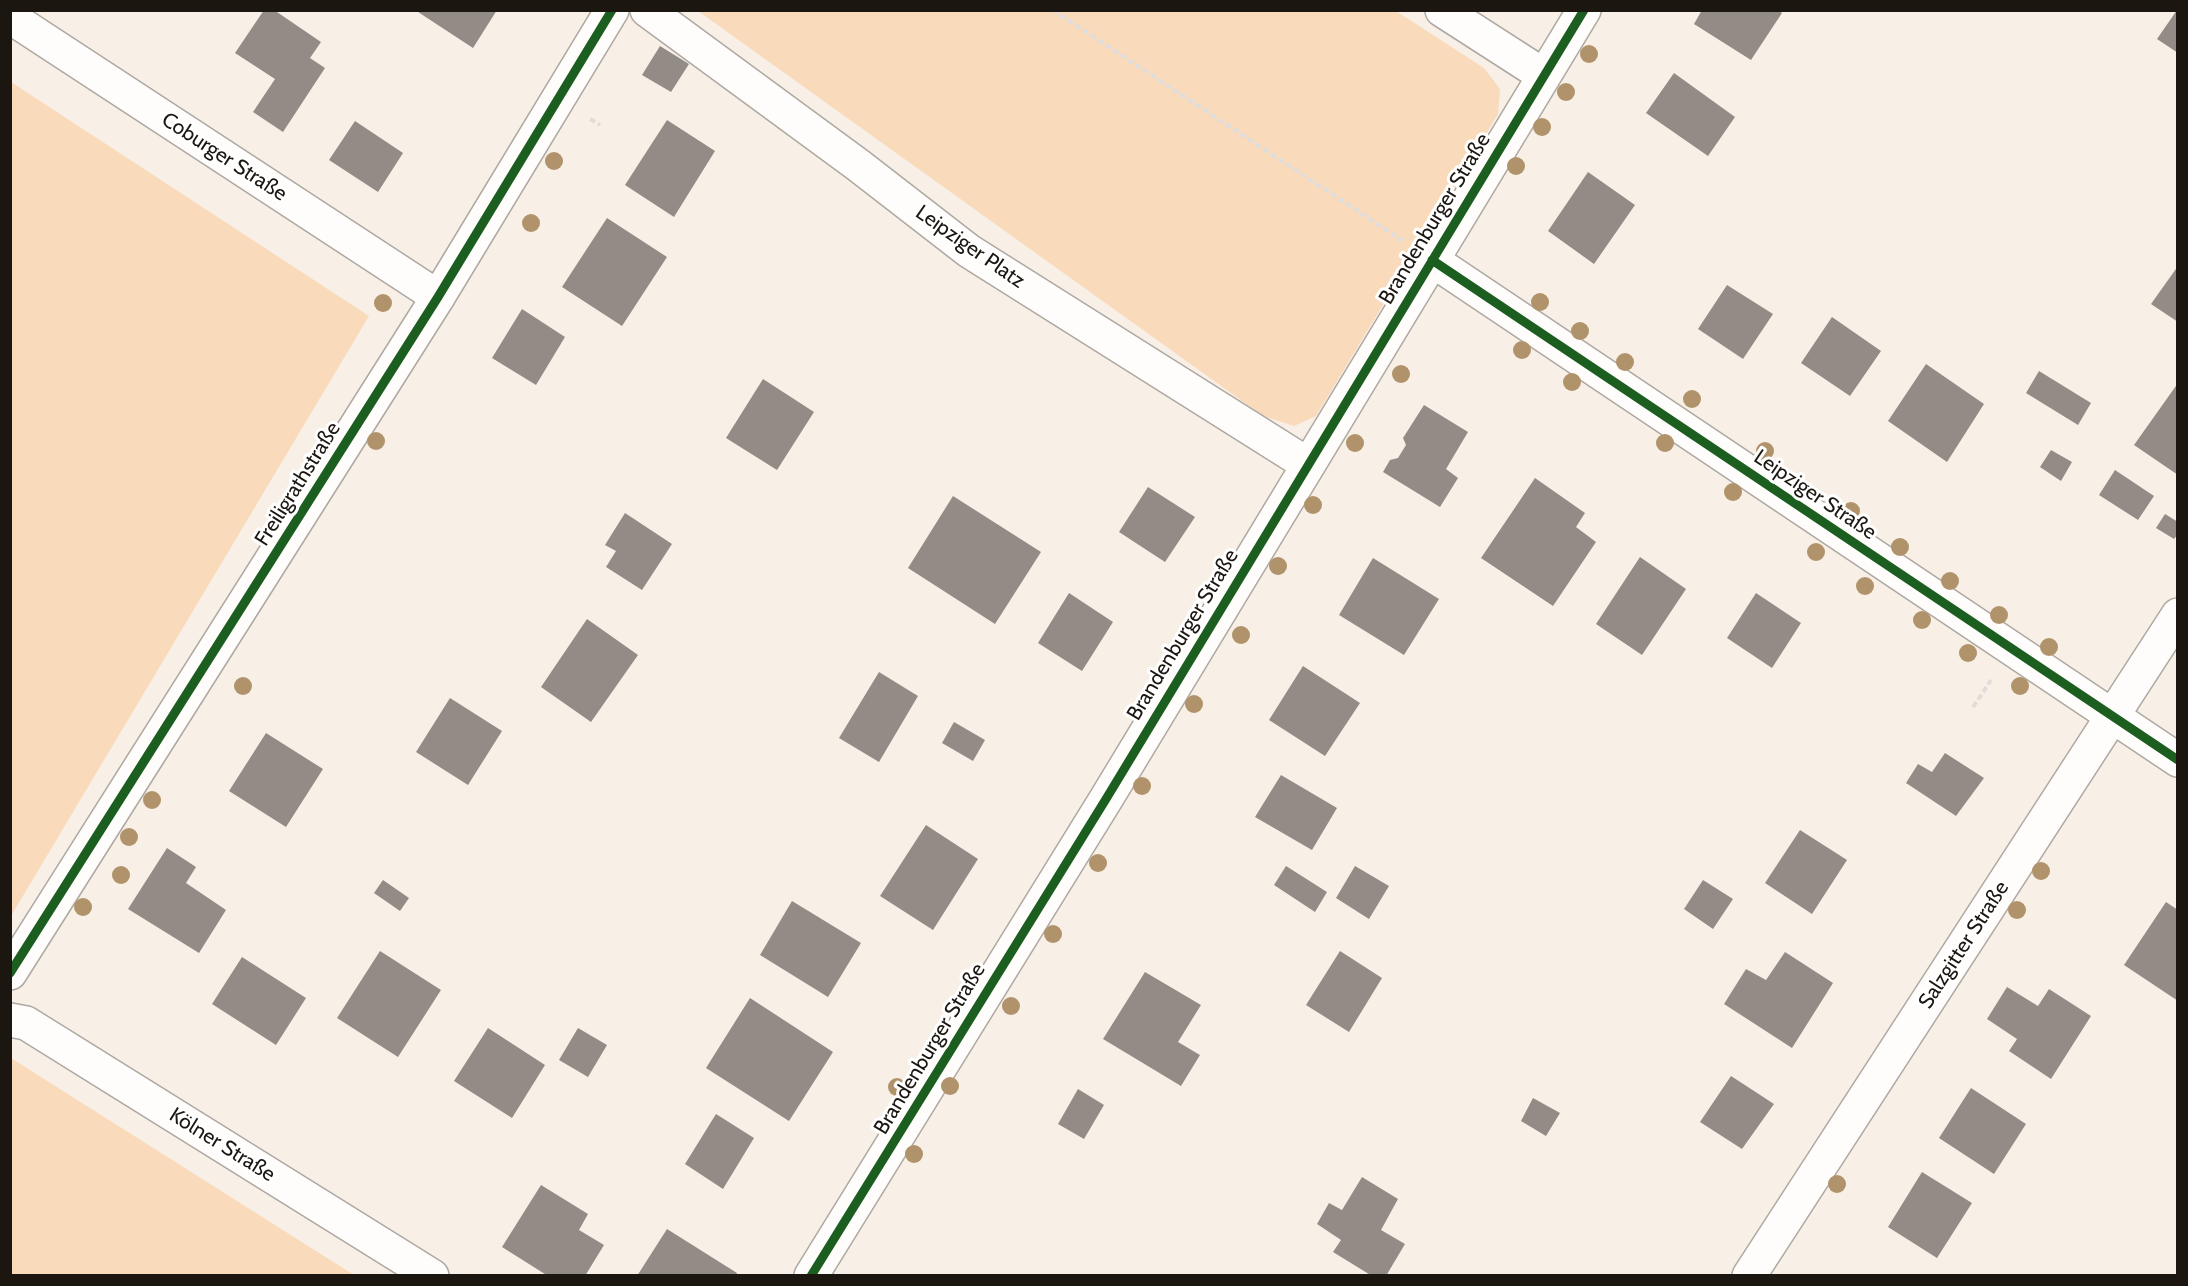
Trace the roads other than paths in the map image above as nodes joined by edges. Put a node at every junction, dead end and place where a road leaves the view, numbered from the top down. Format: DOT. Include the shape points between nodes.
graph roads {
  1 [pos="612,10"];
  2 [pos="647,10"];
  3 [pos="1442,10"];
  4 [pos="1584,10"];
  5 [pos="10,17"];
  6 [pos="1543,75"];
  7 [pos="1432,260"];
  8 [pos="438,297"];
  9 [pos="1307,464"];
  10 [pos="2178,615"];
  11 [pos="2112,716"];
  12 [pos="2178,760"];
  13 [pos="10,973"];
  14 [pos="10,1020"];
  15 [pos="432,1275"];
  16 [pos="811,1275"];
  17 [pos="1749,1275"];
  1 -- 8 [label="street, Freiligrathstraße"];
  2 -- 9 [label="street, Leipziger Platz" via="969,251"];
  3 -- 6 [label="street"];
  4 -- 6 [label="street, Brandenburger Straße"];
  5 -- 8 [label="street, Coburger Straße"];
  6 -- 7 [label="street, Brandenburger Straße"];
  7 -- 9 [label="street, Brandenburger Straße"];
  7 -- 11 [label="street, Leipziger Straße"];
  8 -- 13 [label="street, Freiligrathstraße"];
  9 -- 16 [label="street, Brandenburger Straße" via="1106,799"];
  10 -- 11 [label="street, Salzgitter Straße"];
  11 -- 12 [label="street, Leipziger Straße"];
  11 -- 17 [label="street, Salzgitter Straße"];
  14 -- 15 [label="street, Kölner Straße" via="26,1023"];
}
